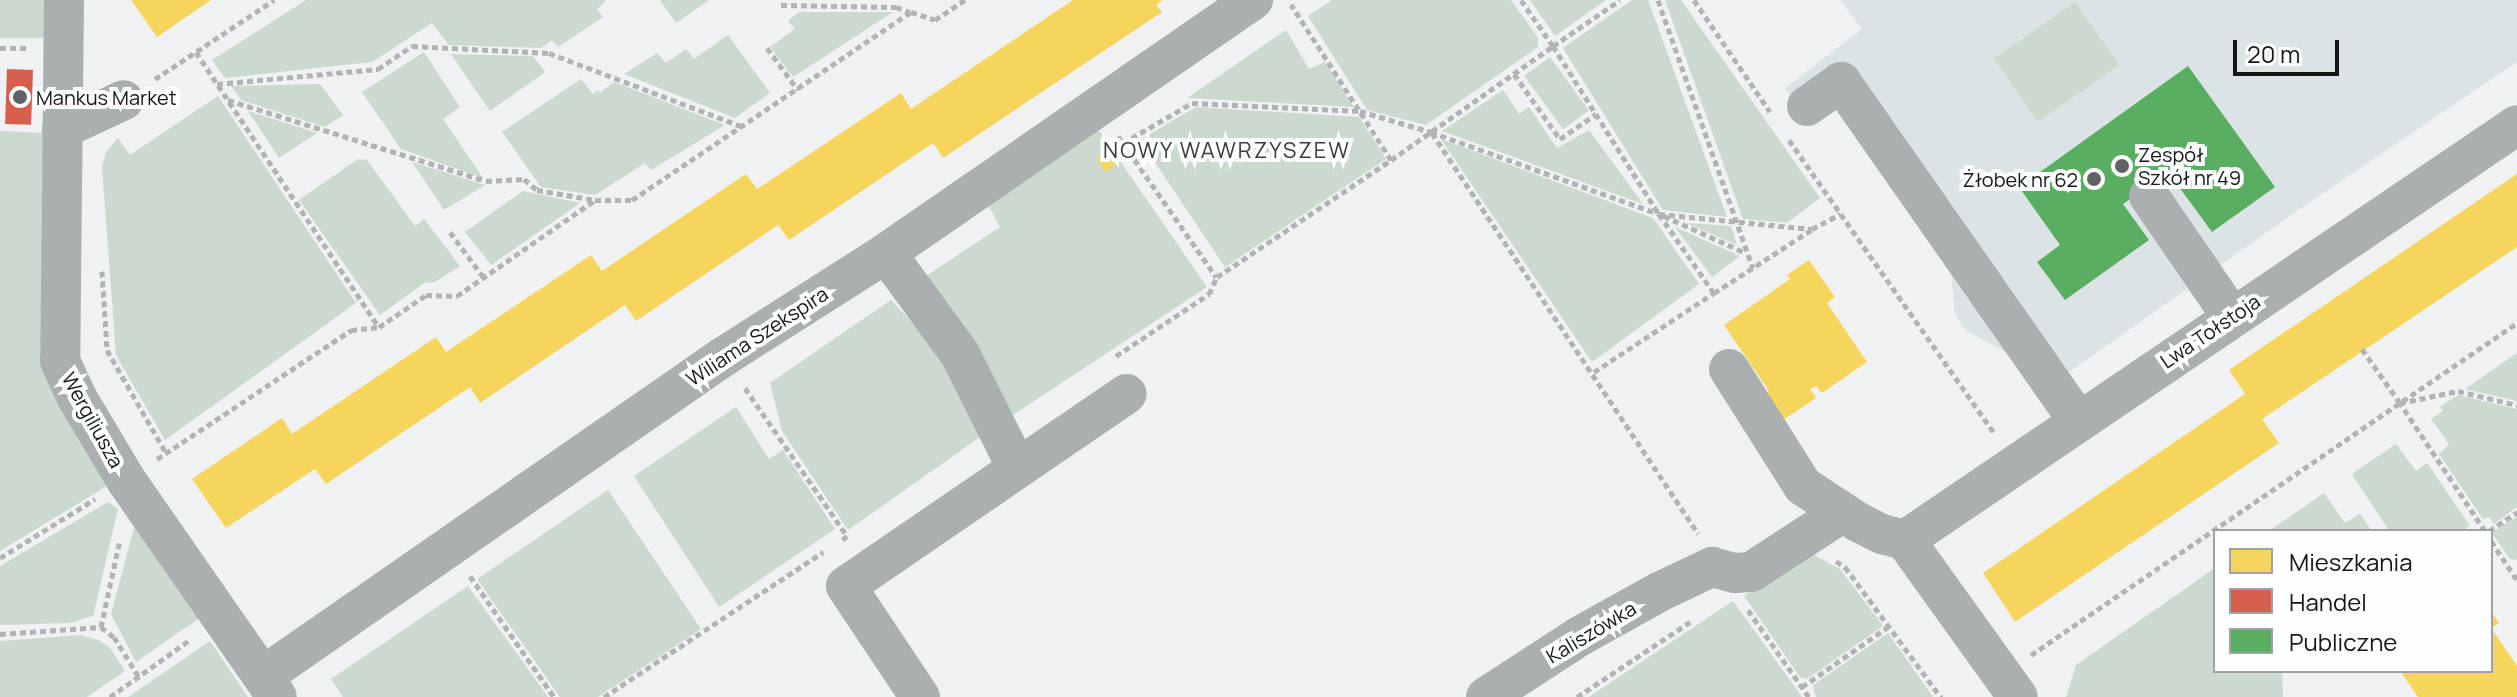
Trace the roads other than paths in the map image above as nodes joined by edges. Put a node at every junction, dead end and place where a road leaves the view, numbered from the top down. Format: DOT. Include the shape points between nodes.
graph roads {
  1 [pos="64,0"];
  2 [pos="1253,0"];
  3 [pos="124,100"];
  4 [pos="1789,119"];
  5 [pos="2517,125"];
  6 [pos="62,129"];
  7 [pos="2149,196"];
  8 [pos="886,253"];
  9 [pos="2232,317"];
  10 [pos="1729,369"];
  11 [pos="1115,379"];
  12 [pos="2078,421"];
  13 [pos="1017,468"];
  14 [pos="1842,513"];
  15 [pos="1905,540"];
  16 [pos="2009,686"];
  17 [pos="270,687"];
  18 [pos="920,697"];
  19 [pos="1486,697"];
  1 -- 6 [label="street, Wergiliusza"];
  2 -- 8 [label="street, Wiliama Szekspira"];
  3 -- 6 [label="street"];
  4 -- 12 [label="street" via="1841,82"];
  5 -- 9 [label="street, Lwa Tołstoja"];
  6 -- 17 [label="street, Wergiliusza" via="60,361 126,480"];
  7 -- 9 [label="street"];
  8 -- 13 [label="street" via="960,354"];
  8 -- 17 [label="street, Wiliama Szekspira" via="448,545"];
  9 -- 12 [label="street, Lwa Tołstoja"];
  10 -- 14 [label="street" via="1803,486"];
  11 -- 13 [label="street"];
  12 -- 15 [label="street, Lwa Tołstoja"];
  13 -- 18 [label="street" via="846,586"];
  14 -- 15 [label="street"];
  14 -- 19 [label="street, Kaliszówka" via="1751,572 1709,571 1580,636"];
  15 -- 16 [label="street"];
}
